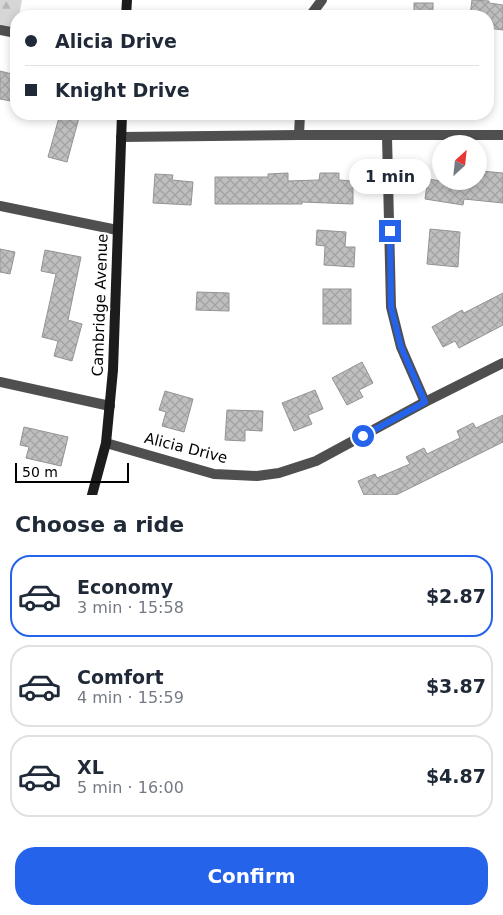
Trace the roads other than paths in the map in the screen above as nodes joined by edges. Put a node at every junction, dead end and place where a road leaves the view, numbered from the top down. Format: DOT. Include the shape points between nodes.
graph roads {
  1 [pos="122,120"];
  2 [pos="300,120"];
  3 [pos="299,135"];
  4 [pos="503,135"];
  5 [pos="387,136"];
  6 [pos="121,138"];
  7 [pos="0,206"];
  8 [pos="117,230"];
  9 [pos="503,363"];
  10 [pos="0,382"];
  11 [pos="425,402"];
  12 [pos="110,406"];
  13 [pos="106,443"];
  14 [pos="92,495"];
  1 -- 6 [label="street, Cambridge Avenue"];
  2 -- 3 [label="street"];
  3 -- 5 [label="street"];
  3 -- 6 [label="street"];
  4 -- 5 [label="street"];
  5 -- 11 [label="street" via="391,307 401,347"];
  6 -- 8 [label="street, Cambridge Avenue"];
  7 -- 8 [label="street"];
  8 -- 12 [label="street, Cambridge Avenue"];
  9 -- 11 [label="street, Alicia Drive"];
  10 -- 12 [label="street"];
  11 -- 13 [label="street, Alicia Drive" via="316,460 264,475 214,474"];
  12 -- 13 [label="street, Cambridge Avenue"];
  13 -- 14 [label="street, Cambridge Avenue"];
}
